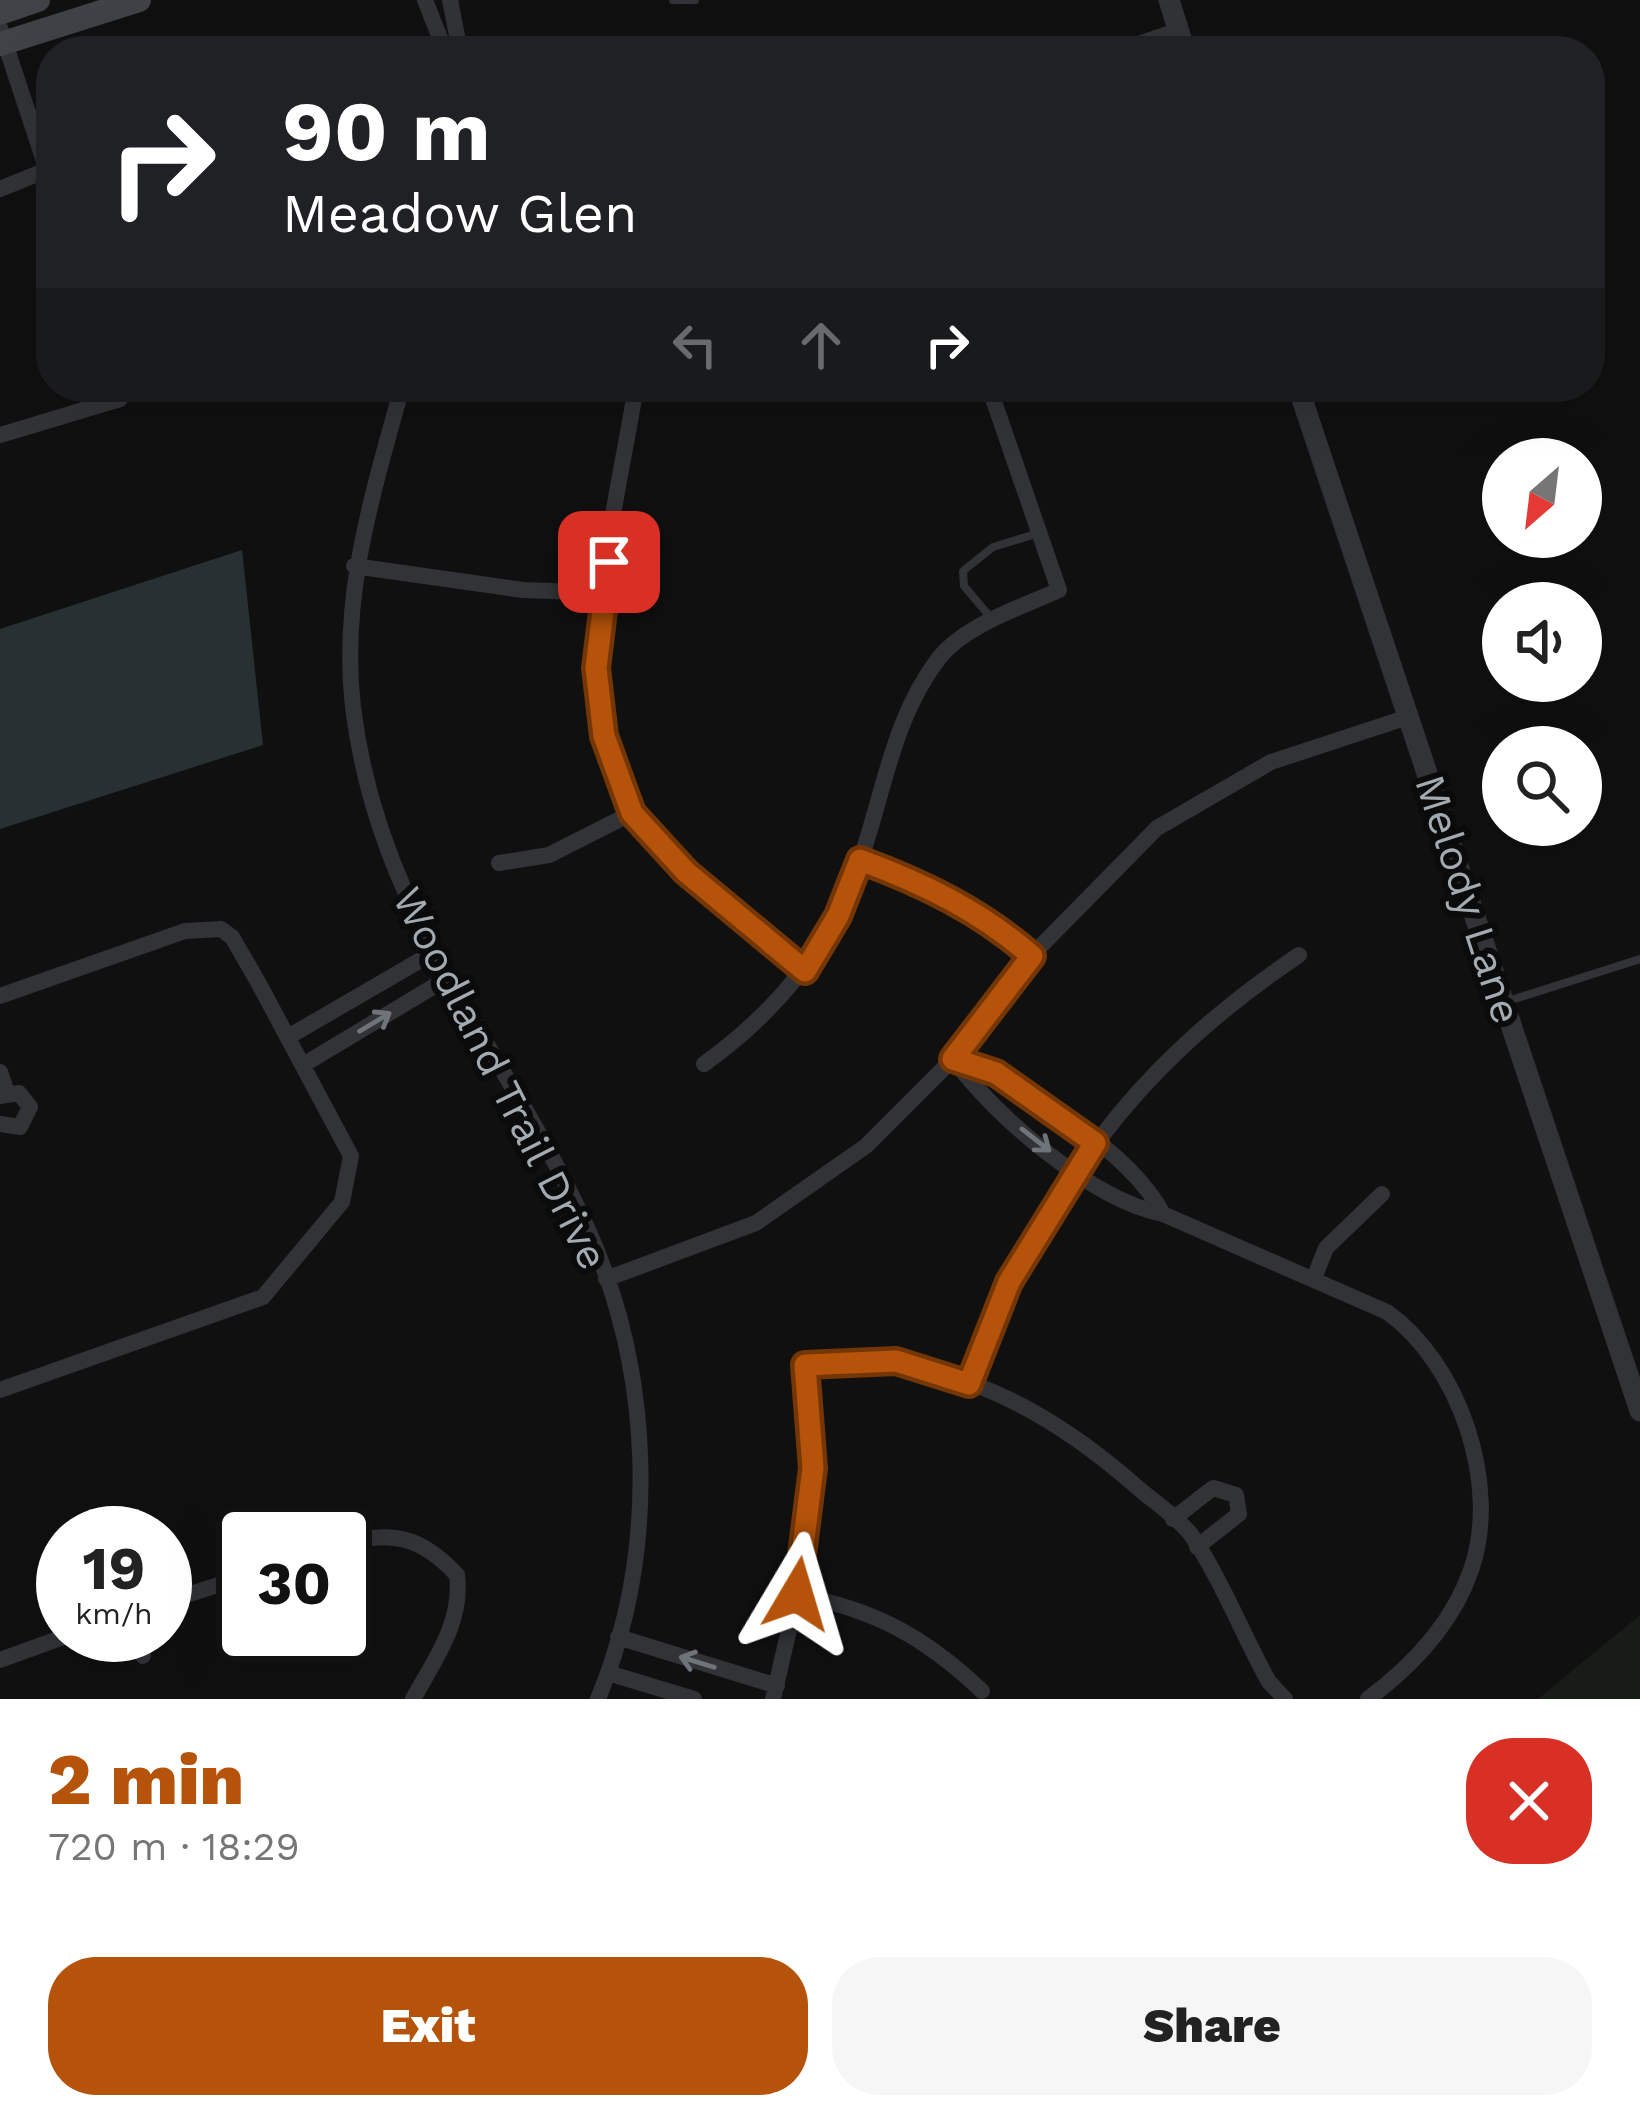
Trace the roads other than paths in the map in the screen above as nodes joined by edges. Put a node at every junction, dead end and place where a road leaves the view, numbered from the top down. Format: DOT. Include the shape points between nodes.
graph roads {
  1 [pos="38,0"];
  2 [pos="140,0"];
  3 [pos="425,0"];
  4 [pos="450,0"];
  5 [pos="674,0"];
  6 [pos="695,0"];
  7 [pos="1168,0"];
  8 [pos="0,13"];
  9 [pos="439,36"];
  10 [pos="457,36"];
  11 [pos="1180,36"];
  12 [pos="2,38"];
  13 [pos="36,138"];
  14 [pos="36,179"];
  15 [pos="0,189"];
  16 [pos="110,402"];
  17 [pos="397,402"];
  18 [pos="634,402"];
  19 [pos="994,402"];
  20 [pos="1303,402"];
  21 [pos="0,435"];
  22 [pos="1039,533"];
  23 [pos="354,566"];
  24 [pos="605,592"];
  25 [pos="993,621"];
  26 [pos="1408,717"];
  27 [pos="632,813"];
  28 [pos="860,860"];
  29 [pos="499,862"];
  30 [pos="431,954"];
  31 [pos="1299,955"];
  32 [pos="1032,956"];
  33 [pos="1640,959"];
  34 [pos="805,971"];
  35 [pos="446,980"];
  36 [pos="0,996"];
  37 [pos="1504,1002"];
  38 [pos="288,1037"];
  39 [pos="953,1059"];
  40 [pos="704,1064"];
  41 [pos="303,1065"];
  42 [pos="0,1072"];
  43 [pos="4,1094"];
  44 [pos="0,1124"];
  45 [pos="1095,1143"];
  46 [pos="1075,1170"];
  47 [pos="1382,1194"];
  48 [pos="1163,1214"];
  49 [pos="1314,1278"];
  50 [pos="606,1279"];
  51 [pos="969,1384"];
  52 [pos="0,1390"];
  53 [pos="1640,1411"];
  54 [pos="1174,1519"];
  55 [pos="372,1538"];
  56 [pos="1196,1546"];
  57 [pos="797,1594"];
  58 [pos="618,1637"];
  59 [pos="36,1647"];
  60 [pos="0,1660"];
  61 [pos="608,1673"];
  62 [pos="982,1690"];
  63 [pos="775,1693"];
  64 [pos="413,1699"];
  65 [pos="598,1699"];
  66 [pos="694,1699"];
  67 [pos="1285,1699"];
  68 [pos="1368,1699"];
  1 -- 8 [label="main road"];
  2 -- 12 [label="main road"];
  3 -- 9 [label="street"];
  4 -- 10 [label="street"];
  5 -- 6 [label="lane"];
  7 -- 11 [label="street"];
  12 -- 13 [label="street"];
  14 -- 15 [label="street"];
  16 -- 21 [label="street"];
  17 -- 23 [label="street, Woodland Trail Drive"];
  18 -- 24 [label="street"];
  19 -- 22 [label="street"];
  20 -- 26 [label="street, Melody Lane"];
  22 -- 25 [label="street" via="1059,590"];
  22 -- 25 [label="lane" via="993,548 963,571 964,586"];
  23 -- 24 [label="street" via="523,590"];
  23 -- 30 [label="street, Woodland Trail Drive" via="353,705 366,775 384,844"];
  24 -- 27 [label="street" via="596,668 604,736"];
  25 -- 28 [label="street" via="942,655 908,710"];
  26 -- 32 [label="street" via="1271,763 1157,828"];
  26 -- 37 [label="street, Melody Lane"];
  27 -- 29 [label="street" via="549,855"];
  27 -- 34 [label="street" via="700,886"];
  28 -- 32 [label="street" via="956,900"];
  28 -- 34 [label="street"];
  30 -- 35 [label="street, Woodland Trail Drive"];
  30 -- 38 [label="street"];
  31 -- 45 [label="street" via="1230,1001 1139,1084"];
  32 -- 39 [label="street"];
  33 -- 37 [label="lane"];
  34 -- 40 [label="street" via="753,1028"];
  41 -- 35 [label="street, one-way"];
  35 -- 50 [label="street, Woodland Trail Drive" via="571,1195"];
  36 -- 38 [label="street" via="185,931 221,928"];
  37 -- 53 [label="street, Melody Lane"];
  38 -- 41 [label="street"];
  39 -- 45 [label="street" via="996,1073"];
  39 -- 46 [label="street, one-way" via="983,1099"];
  39 -- 50 [label="street" via="866,1146 756,1223"];
  41 -- 52 [label="street" via="351,1156 351,1178 319,1235 263,1297"];
  42 -- 43 [label="street"];
  43 -- 44 [label="street" via="24,1096 30,1113 20,1127"];
  45 -- 46 [label="street"];
  45 -- 48 [label="street" via="1147,1183"];
  46 -- 48 [label="street" via="1132,1208"];
  46 -- 51 [label="street" via="1009,1282"];
  47 -- 49 [label="street" via="1326,1248"];
  48 -- 49 [label="street"];
  49 -- 68 [label="street" via="1402,1323 1452,1388 1477,1448 1473,1567 1446,1622"];
  50 -- 58 [label="street, Woodland Trail Drive" via="629,1351 641,1480"];
  51 -- 54 [label="street" via="1020,1402"];
  51 -- 57 [label="street" via="896,1361 805,1365 813,1468"];
  54 -- 56 [label="street"];
  54 -- 56 [label="street" via="1213,1488 1236,1495 1239,1514"];
  55 -- 64 [label="street" via="391,1534 419,1543 457,1575 452,1626"];
  56 -- 67 [label="street"];
  57 -- 62 [label="street" via="855,1605 939,1650"];
  57 -- 63 [label="street"];
  58 -- 61 [label="street, Woodland Trail Drive"];
  63 -- 58 [label="street, one-way"];
  59 -- 60 [label="street"];
  61 -- 65 [label="street, Woodland Trail Drive"];
  61 -- 66 [label="street"];
}
